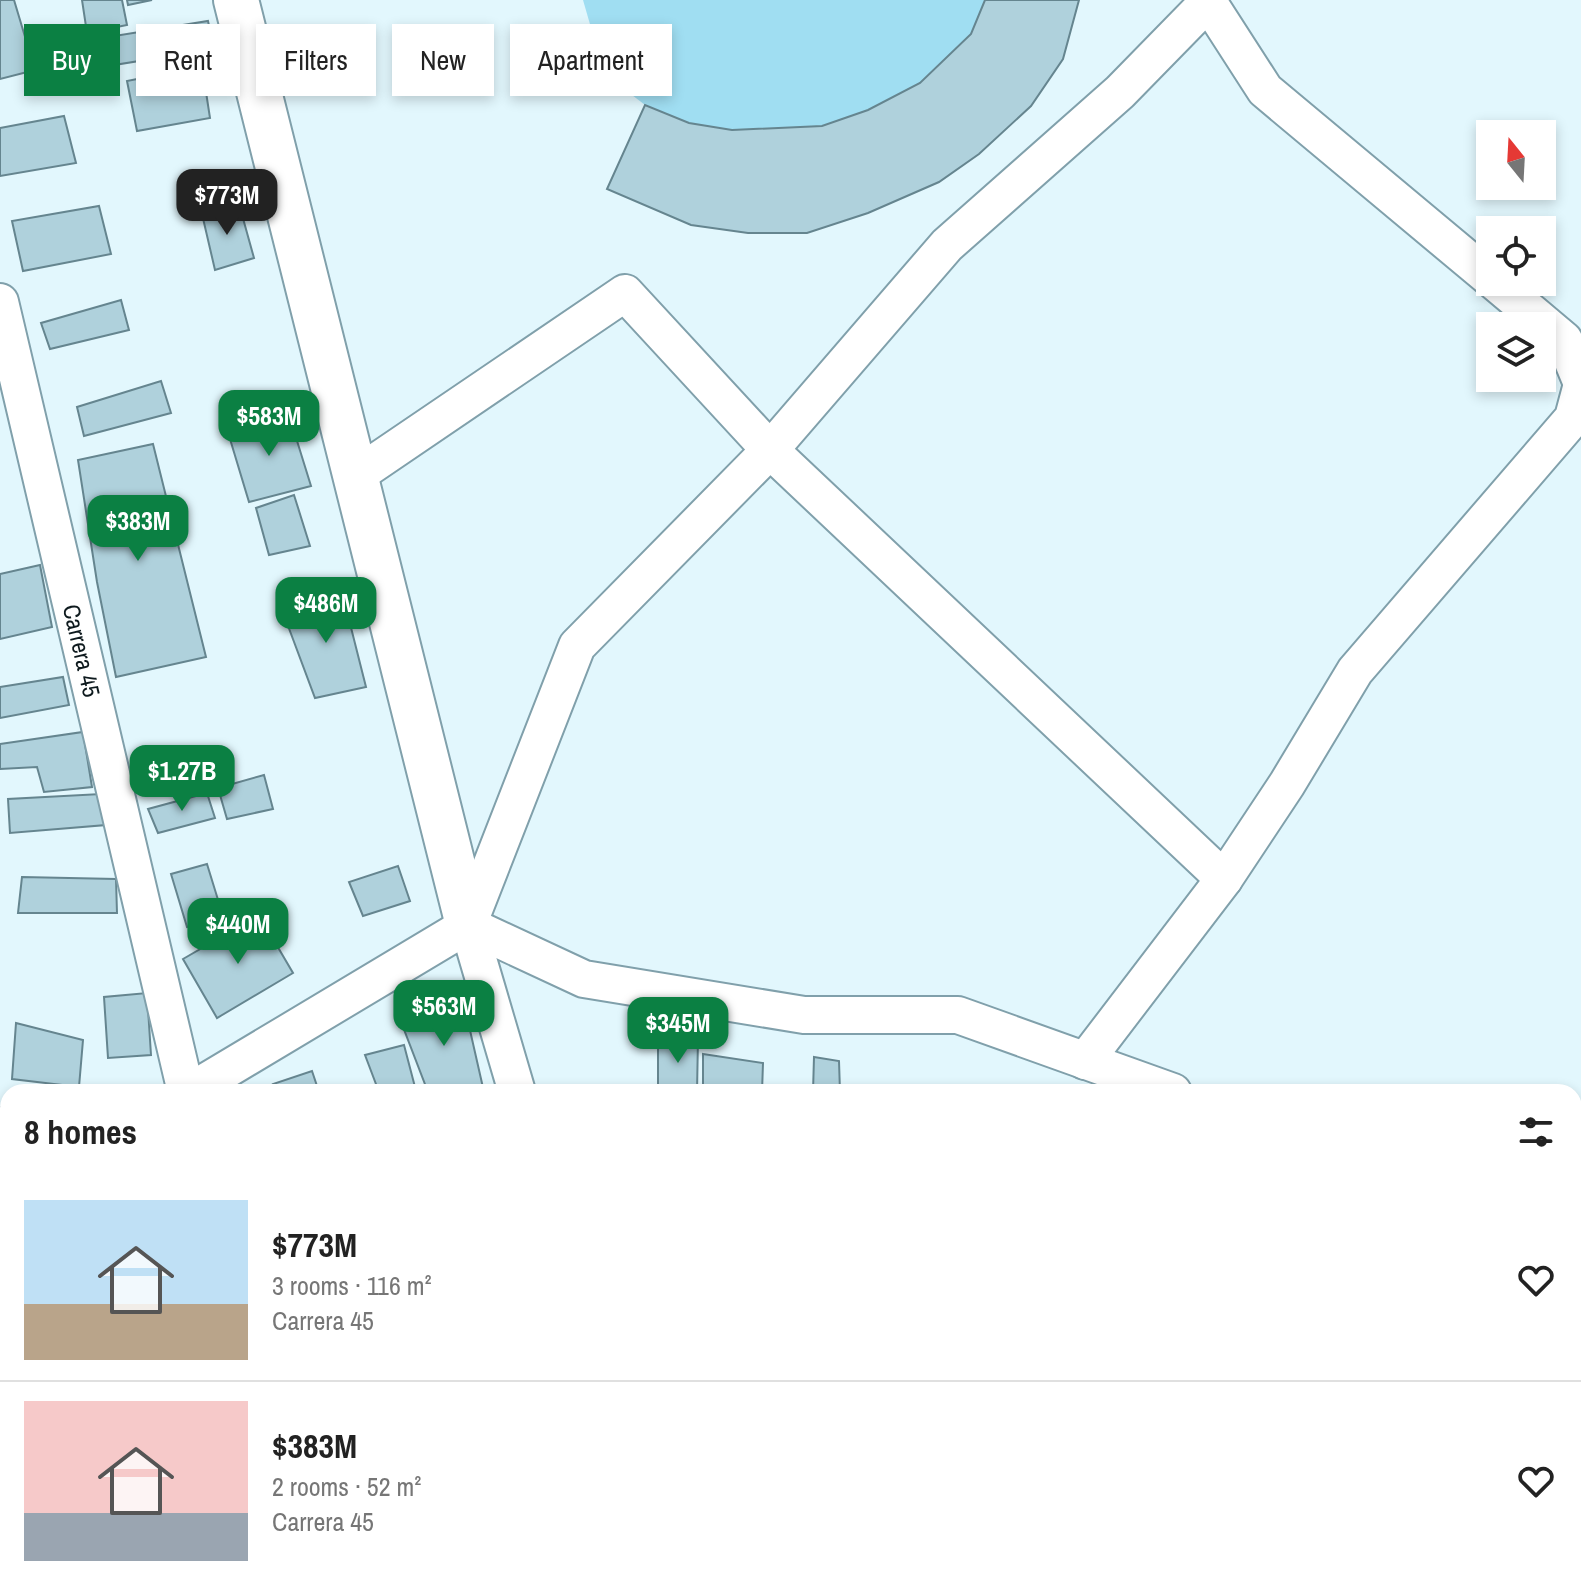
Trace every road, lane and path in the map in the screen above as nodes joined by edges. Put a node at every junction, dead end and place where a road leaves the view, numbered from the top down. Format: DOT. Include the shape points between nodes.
graph roads {
  1 [pos="236,0"];
  2 [pos="1209,1"];
  3 [pos="1476,266"];
  4 [pos="1512,296"];
  5 [pos="0,302"];
  6 [pos="1581,381"];
  7 [pos="1581,388"];
  8 [pos="770,450"];
  9 [pos="354,477"];
  10 [pos="1224,879"];
  11 [pos="468,925"];
  12 [pos="1085,1061"];
  13 [pos="186,1084"];
  14 [pos="201,1084"];
  15 [pos="515,1084"];
  16 [pos="1150,1084"];
  1 -- 9 [label="street"];
  2 -- 3 [label="street" via="1265,90"];
  2 -- 8 [label="street" via="1120,92 947,245"];
  4 -- 6 [label="street" via="1564,340"];
  5 -- 13 [label="street, Carrera 45"];
  7 -- 10 [label="street" via="1573,418 1355,671"];
  8 -- 9 [label="street" via="625,293"];
  8 -- 10 [label="street"];
  8 -- 11 [label="street" via="577,646"];
  9 -- 11 [label="street"];
  10 -- 12 [label="street"];
  11 -- 12 [label="street" via="584,979 804,1015 958,1015"];
  11 -- 14 [label="street"];
  11 -- 15 [label="street"];
  12 -- 16 [label="street"];
}
